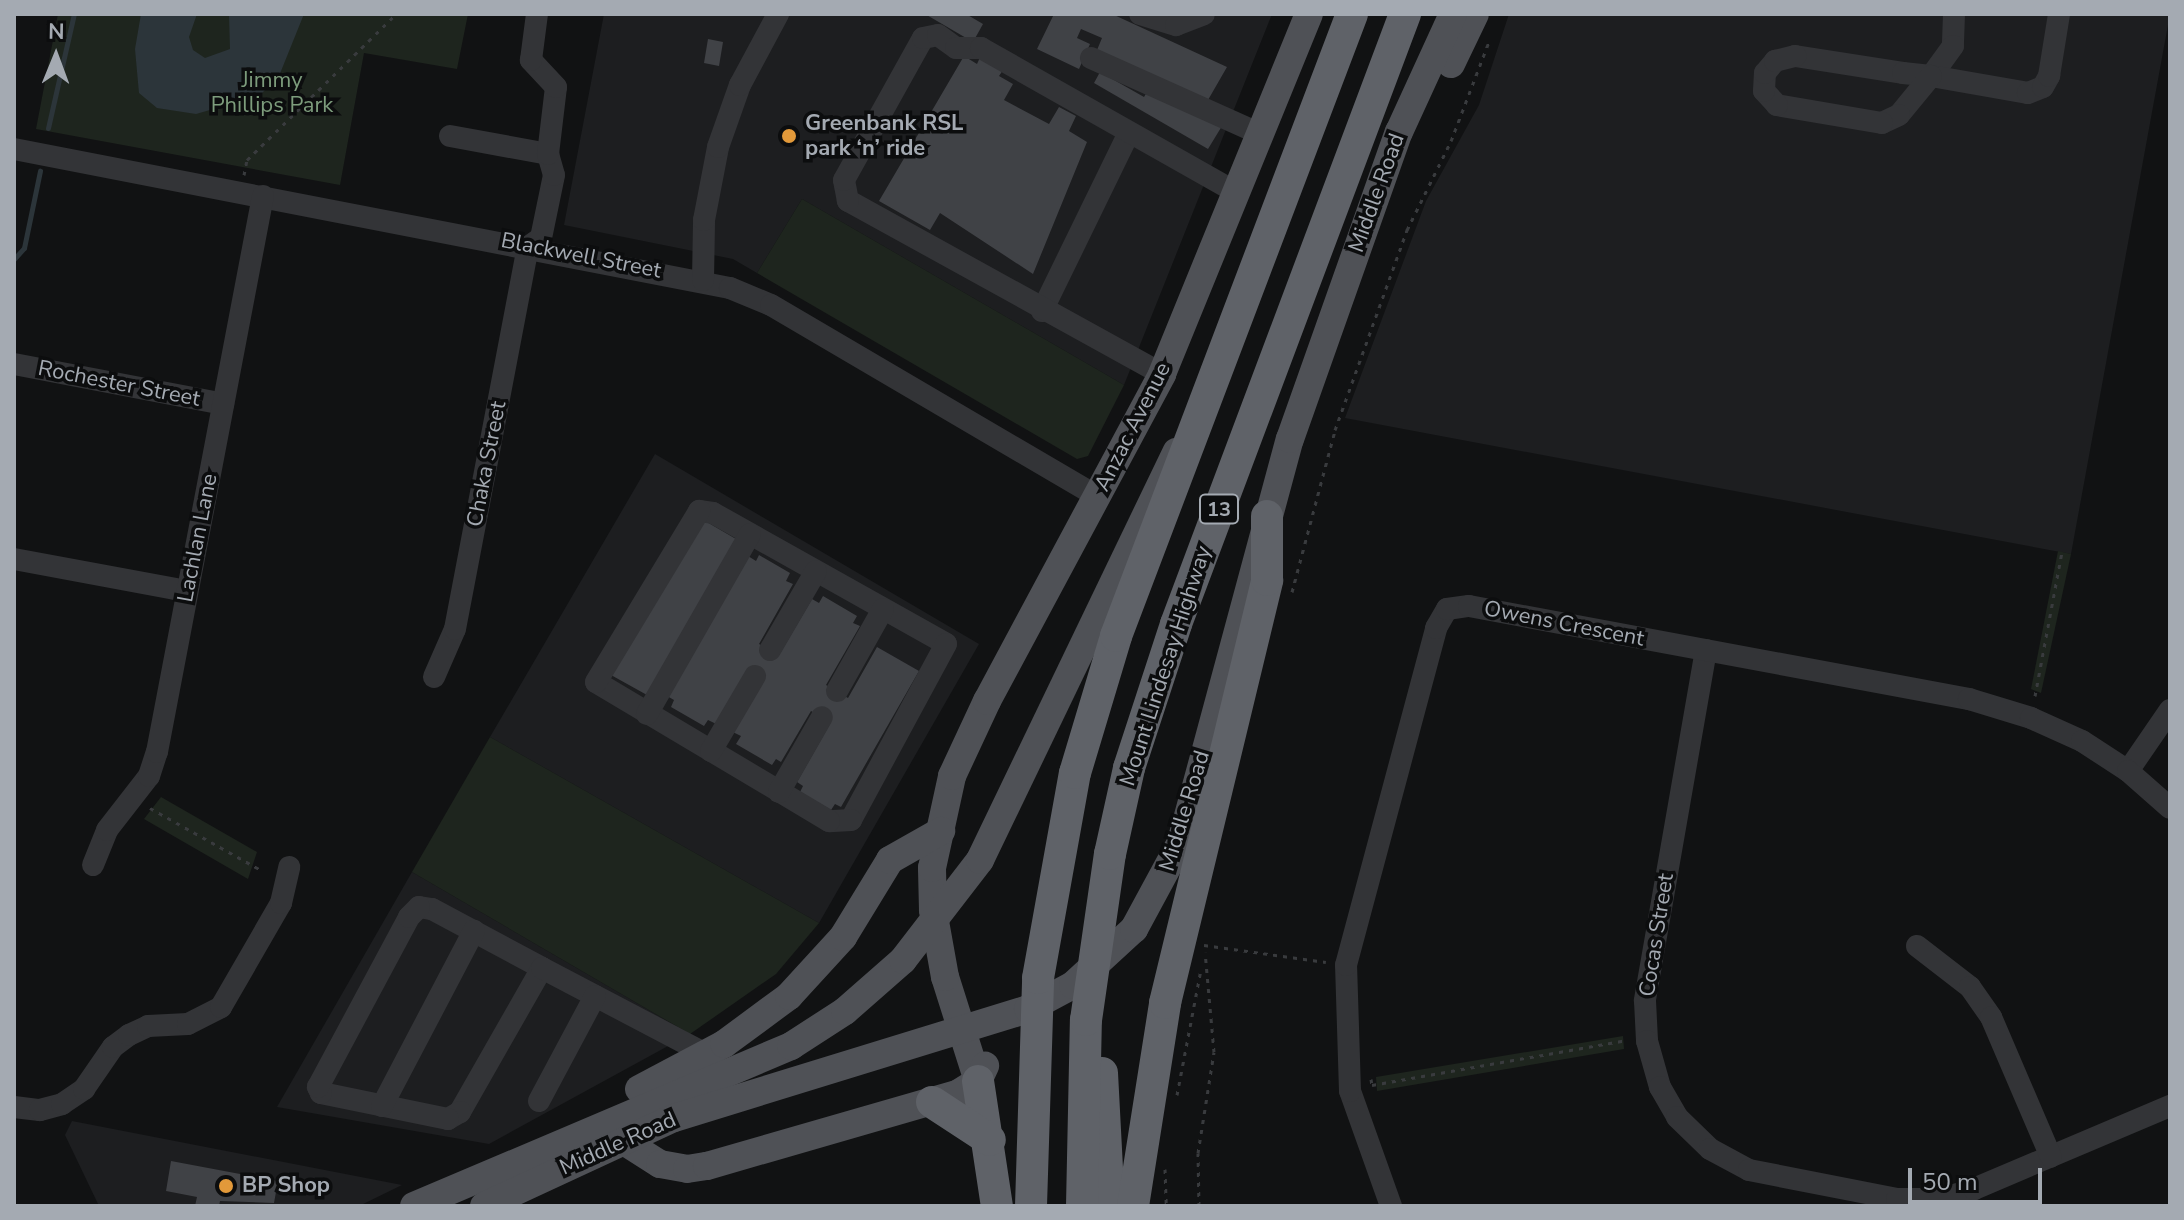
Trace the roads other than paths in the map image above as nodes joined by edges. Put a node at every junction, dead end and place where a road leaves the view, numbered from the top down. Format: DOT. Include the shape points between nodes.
graph roads {
  1 [pos="537,14"];
  2 [pos="778,14"];
  3 [pos="1140,14"];
  4 [pos="1204,14"];
  5 [pos="1309,14"];
  6 [pos="1352,14"];
  7 [pos="1405,14"];
  8 [pos="1453,14"];
  9 [pos="1954,14"];
  10 [pos="2059,14"];
  11 [pos="1483,24"];
  12 [pos="1091,58"];
  13 [pos="1931,76"];
  14 [pos="1129,133"];
  15 [pos="1260,134"];
  16 [pos="450,136"];
  17 [pos="14,149"];
  18 [pos="548,154"];
  19 [pos="1236,192"];
  20 [pos="1379,193"];
  21 [pos="263,196"];
  22 [pos="528,247"];
  23 [pos="703,280"];
  24 [pos="1042,311"];
  25 [pos="14,364"];
  26 [pos="1162,374"];
  27 [pos="223,404"];
  28 [pos="1197,422"];
  29 [pos="1098,497"];
  30 [pos="1267,516"];
  31 [pos="750,534"];
  32 [pos="14,559"];
  33 [pos="816,571"];
  34 [pos="187,591"];
  35 [pos="883,609"];
  36 [pos="770,650"];
  37 [pos="1706,650"];
  38 [pos="755,676"];
  39 [pos="434,677"];
  40 [pos="837,691"];
  41 [pos="2170,710"];
  42 [pos="647,714"];
  43 [pos="822,717"];
  44 [pos="711,751"];
  45 [pos="2128,771"];
  46 [pos="779,792"];
  47 [pos="2170,808"];
  48 [pos="941,831"];
  49 [pos="93,865"];
  50 [pos="289,867"];
  51 [pos="474,931"];
  52 [pos="1917,946"];
  53 [pos="542,968"];
  54 [pos="595,996"];
  55 [pos="1086,1020"];
  56 [pos="706,1054"];
  57 [pos="978,1081"];
  58 [pos="539,1101"];
  59 [pos="932,1102"];
  60 [pos="382,1106"];
  61 [pos="2170,1106"];
  62 [pos="14,1107"];
  63 [pos="619,1128"];
  64 [pos="990,1140"];
  65 [pos="2051,1157"];
  66 [pos="414,1206"];
  67 [pos="484,1206"];
  68 [pos="997,1206"];
  69 [pos="1031,1206"];
  70 [pos="1082,1206"];
  71 [pos="1109,1206"];
  72 [pos="1133,1206"];
  73 [pos="1391,1206"];
  1 -- 18 [label="street, Chaka Street" via="531,60 556,87"];
  2 -- 23 [label="street" via="740,85 718,147 704,220"];
  3 -- 4 [label="street" via="1176,25"];
  5 -- 15 [label="main road, Anzac Avenue"];
  6 -- 28 [label="highway, 13"];
  7 -- 55 [label="highway, Mount Lindesay Highway / 13" via="1143,721 1110,854"];
  8 -- 20 [label="main road, Middle Road" via="1399,132"];
  9 -- 13 [label="street" via="1953,46"];
  10 -- 13 [label="street" via="2043,87 2028,93"];
  11 -- 20 [label="main road"];
  12 -- 15 [label="street"];
  13 -- 13 [label="street" via="1899,115 1882,123 1777,105 1764,91 1765,73 1775,61 1795,56"];
  14 -- 19 [label="street"];
  14 -- 24 [label="street"];
  14 -- 24 [label="street" via="981,48 956,48 930,35 923,38 844,180 848,201"];
  15 -- 19 [label="main road, Anzac Avenue"];
  16 -- 18 [label="street"];
  17 -- 21 [label="street, Blackwell Street"];
  18 -- 22 [label="street, Chaka Street" via="554,175 543,232"];
  19 -- 26 [label="main road, Anzac Avenue"];
  20 -- 30 [label="main road, Middle Road" via="1322,344"];
  21 -- 22 [label="street, Blackwell Street"];
  21 -- 27 [label="street, Lachlan Lane"];
  22 -- 23 [label="street, Blackwell Street"];
  22 -- 39 [label="street, Chaka Street" via="455,629"];
  23 -- 29 [label="street, Blackwell Street" via="771,305"];
  24 -- 26 [label="street"];
  25 -- 27 [label="street, Rochester Street"];
  26 -- 29 [label="main road, Anzac Avenue"];
  27 -- 34 [label="street, Lachlan Lane"];
  28 -- 63 [label="main road, Middle Road" via="1163,469 1050,720 980,860 903,960 845,1011 791,1046"];
  28 -- 69 [label="highway, 13" via="1112,648 1063,827 1038,978"];
  29 -- 48 [label="main road, Anzac Avenue" via="966,744 952,776"];
  30 -- 63 [label="main road, Middle Road" via="1181,842 1134,929 1073,985 1028,1009 674,1118"];
  30 -- 72 [label="highway" via="1267,580 1165,1003"];
  31 -- 33 [label="street"];
  31 -- 42 [label="street"];
  31 -- 42 [label="street" via="713,513 699,511 691,518 597,674 596,682"];
  32 -- 34 [label="street"];
  33 -- 35 [label="street"];
  33 -- 36 [label="street"];
  34 -- 49 [label="street, Lachlan Lane" via="149,776 107,830"];
  35 -- 40 [label="street"];
  35 -- 46 [label="street" via="946,644 851,820 829,821"];
  37 -- 45 [label="street, Owens Crescent" via="1969,699 2031,718"];
  37 -- 65 [label="street, Cocas Street" via="1645,1001 1660,1087 1677,1117 1710,1149 1749,1170 1897,1199 1940,1199"];
  37 -- 73 [label="street, Owens Crescent" via="1469,606 1447,609 1436,628 1346,965 1348,1073 1365,1144"];
  38 -- 44 [label="street"];
  41 -- 45 [label="street"];
  42 -- 44 [label="street"];
  43 -- 46 [label="street"];
  44 -- 46 [label="street"];
  45 -- 47 [label="street, Owens Crescent"];
  48 -- 56 [label="main road" via="898,852 817,969 759,1019"];
  48 -- 57 [label="main road, Anzac Avenue" via="956,938 986,1049"];
  50 -- 62 [label="street" via="281,903 221,1007 188,1024 148,1026 129,1035 113,1047 84,1089 62,1104 40,1110"];
  51 -- 53 [label="street"];
  51 -- 60 [label="street"];
  51 -- 60 [label="street" via="419,907 318,1080 321,1093"];
  52 -- 65 [label="street" via="1970,987 1991,1017"];
  53 -- 54 [label="street"];
  53 -- 60 [label="street" via="460,1112 435,1119"];
  54 -- 56 [label="street"];
  54 -- 58 [label="street"];
  55 -- 70 [label="highway, Mount Lindesay Highway / 13"];
  55 -- 71 [label="highway" via="1101,1056"];
  56 -- 63 [label="main road" via="637,1090"];
  57 -- 59 [label="main road"];
  57 -- 64 [label="highway"];
  59 -- 63 [label="main road" via="687,1169 660,1164"];
  59 -- 64 [label="highway"];
  61 -- 65 [label="street, Cocas Street"];
  63 -- 66 [label="main road, Middle Road"];
  63 -- 67 [label="main road, Middle Road"];
  64 -- 68 [label="highway"];
}
